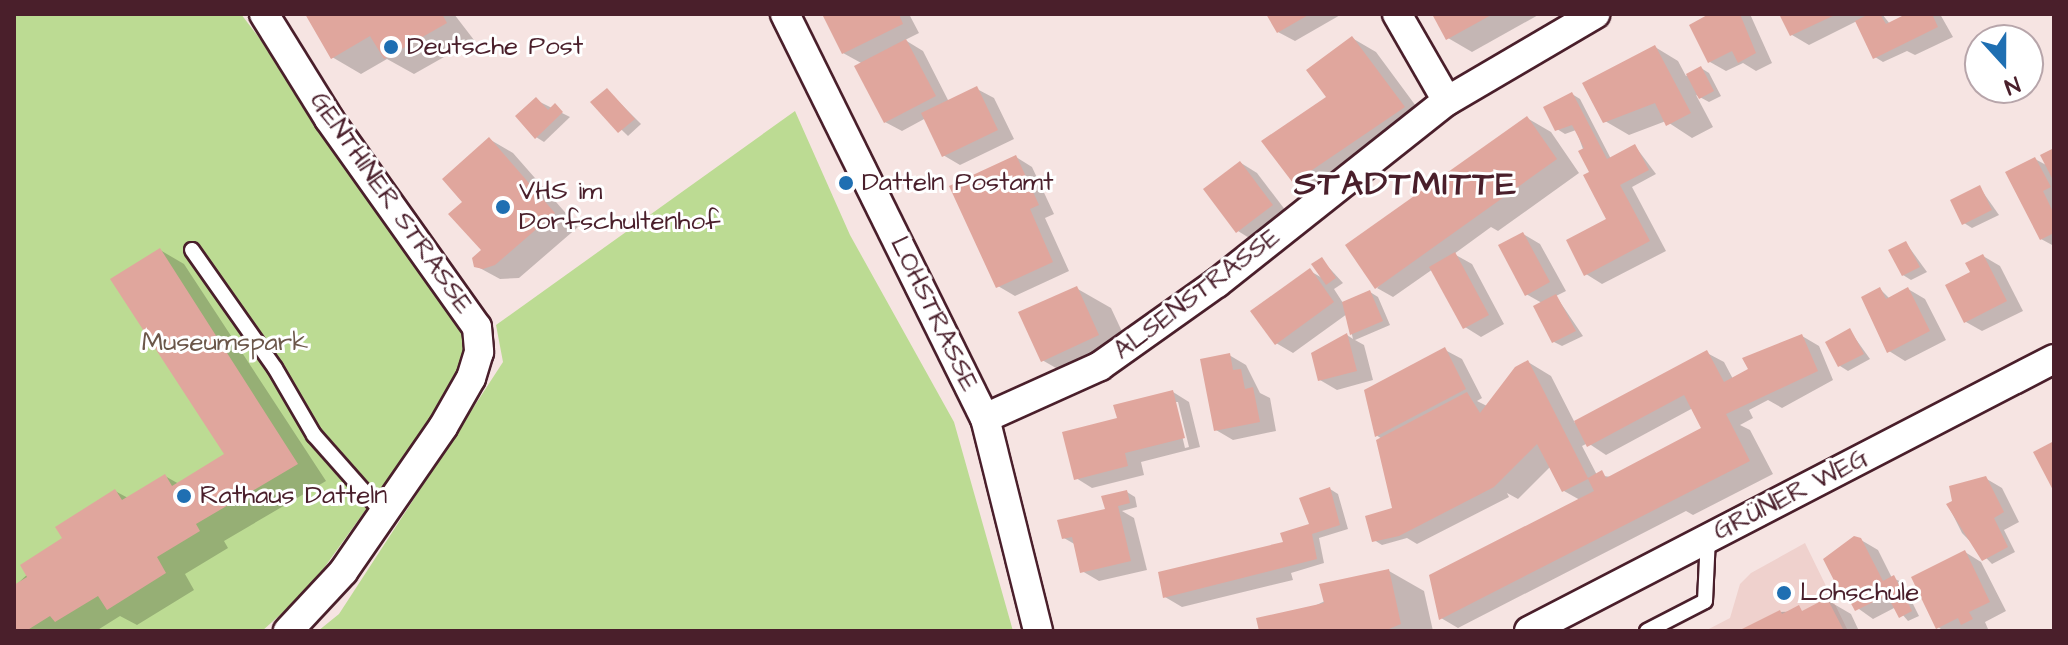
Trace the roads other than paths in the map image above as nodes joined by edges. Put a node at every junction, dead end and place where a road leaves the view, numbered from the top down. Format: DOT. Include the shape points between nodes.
graph roads {
  1 [pos="264,14"];
  2 [pos="785,14"];
  3 [pos="1397,14"];
  4 [pos="1595,14"];
  5 [pos="1447,101"];
  6 [pos="192,250"];
  7 [pos="2054,359"];
  8 [pos="985,418"];
  9 [pos="383,513"];
  10 [pos="1708,537"];
  11 [pos="288,631"];
  12 [pos="1038,631"];
  13 [pos="1529,631"];
  14 [pos="1647,631"];
  1 -- 9 [label="street, GENTHINER STRASSE" via="329,119 477,327 479,352 471,378"];
  2 -- 8 [label="street, LOHSTRASSE"];
  3 -- 5 [label="street"];
  4 -- 5 [label="street, ALSENSTRASSE"];
  5 -- 8 [label="street, ALSENSTRASSE" via="1217,283 1100,366"];
  6 -- 9 [label="lane" via="275,368 314,435"];
  7 -- 10 [label="street, GRÜNER WEG"];
  8 -- 12 [label="street, LOHSTRASSE"];
  9 -- 11 [label="street, GENTHINER STRASSE" via="343,572"];
  10 -- 13 [label="street, GRÜNER WEG"];
  10 -- 14 [label="lane" via="1705,601"];
}
